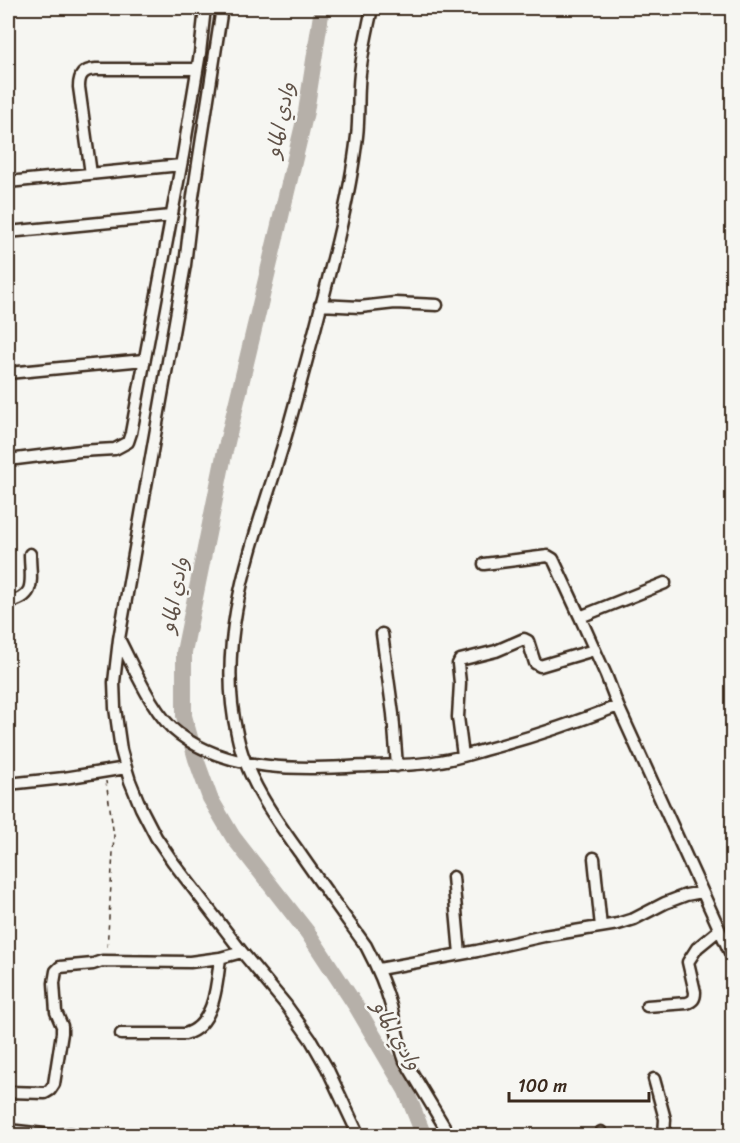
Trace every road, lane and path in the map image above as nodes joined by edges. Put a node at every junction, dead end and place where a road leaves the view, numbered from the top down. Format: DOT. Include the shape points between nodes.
graph roads {
  1 [pos="205,8"];
  2 [pos="222,8"];
  3 [pos="372,8"];
  4 [pos="197,69"];
  5 [pos="181,165"];
  6 [pos="91,174"];
  7 [pos="8,182"];
  8 [pos="171,216"];
  9 [pos="8,232"];
  10 [pos="321,305"];
  11 [pos="437,305"];
  12 [pos="144,360"];
  13 [pos="8,373"];
  14 [pos="8,460"];
  15 [pos="30,554"];
  16 [pos="484,564"];
  17 [pos="665,583"];
  18 [pos="8,602"];
  19 [pos="580,617"];
  20 [pos="382,633"];
  21 [pos="119,639"];
  22 [pos="594,650"];
  23 [pos="618,706"];
  24 [pos="463,756"];
  25 [pos="245,763"];
  26 [pos="397,766"];
  27 [pos="126,768"];
  28 [pos="104,772"];
  29 [pos="8,784"];
  30 [pos="594,858"];
  31 [pos="453,877"];
  32 [pos="702,891"];
  33 [pos="601,927"];
  34 [pos="719,930"];
  35 [pos="242,952"];
  36 [pos="460,954"];
  37 [pos="732,957"];
  38 [pos="220,958"];
  39 [pos="102,961"];
  40 [pos="379,969"];
  41 [pos="647,1006"];
  42 [pos="121,1034"];
  43 [pos="654,1079"];
  44 [pos="8,1092"];
  45 [pos="8,1130"];
  46 [pos="61,1135"];
  47 [pos="85,1136"];
  48 [pos="359,1136"];
  49 [pos="450,1136"];
  50 [pos="664,1136"];
  1 -- 4 [label="street"];
  2 -- 21 [label="street" via="185,265"];
  3 -- 10 [label="street" via="359,84 349,191"];
  4 -- 5 [label="street"];
  4 -- 6 [label="street" via="96,69 80,75"];
  5 -- 6 [label="street"];
  5 -- 8 [label="street"];
  6 -- 7 [label="street"];
  8 -- 9 [label="street"];
  8 -- 12 [label="street"];
  10 -- 11 [label="street"];
  10 -- 25 [label="street" via="246,567 232,631 232,712"];
  12 -- 13 [label="street"];
  12 -- 14 [label="street" via="131,433 122,447"];
  15 -- 18 [label="street" via="28,593"];
  16 -- 19 [label="street" via="548,556 553,559"];
  17 -- 19 [label="street"];
  19 -- 22 [label="street"];
  20 -- 26 [label="street"];
  21 -- 25 [label="street" via="161,716 179,734 202,748"];
  21 -- 27 [label="street" via="115,708"];
  22 -- 23 [label="street"];
  22 -- 24 [label="street" via="540,666 524,639 460,660 458,717"];
  23 -- 24 [label="street"];
  23 -- 32 [label="street"];
  24 -- 26 [label="street"];
  25 -- 26 [label="street" via="306,768"];
  25 -- 40 [label="street" via="270,811"];
  27 -- 28 [label="street"];
  27 -- 35 [label="street" via="156,837"];
  28 -- 29 [label="street"];
  28 -- 39 [label="path" via="114,836 107,943"];
  30 -- 33 [label="street"];
  31 -- 36 [label="street"];
  32 -- 33 [label="street" via="634,919"];
  32 -- 34 [label="street"];
  33 -- 36 [label="street"];
  34 -- 37 [label="street"];
  34 -- 41 [label="street" via="697,948 688,962 695,992 692,1001"];
  35 -- 38 [label="street"];
  35 -- 48 [label="street" via="311,1040"];
  36 -- 40 [label="street"];
  38 -- 39 [label="street" via="190,962"];
  38 -- 42 [label="street" via="209,1010 198,1028 185,1034"];
  39 -- 44 [label="street" via="60,967 56,971 56,1012 62,1026 50,1090"];
  40 -- 49 [label="street" via="405,1061"];
  43 -- 50 [label="street" via="665,1119"];
  45 -- 46 [label="street"];
  46 -- 47 [label="street"];
}
